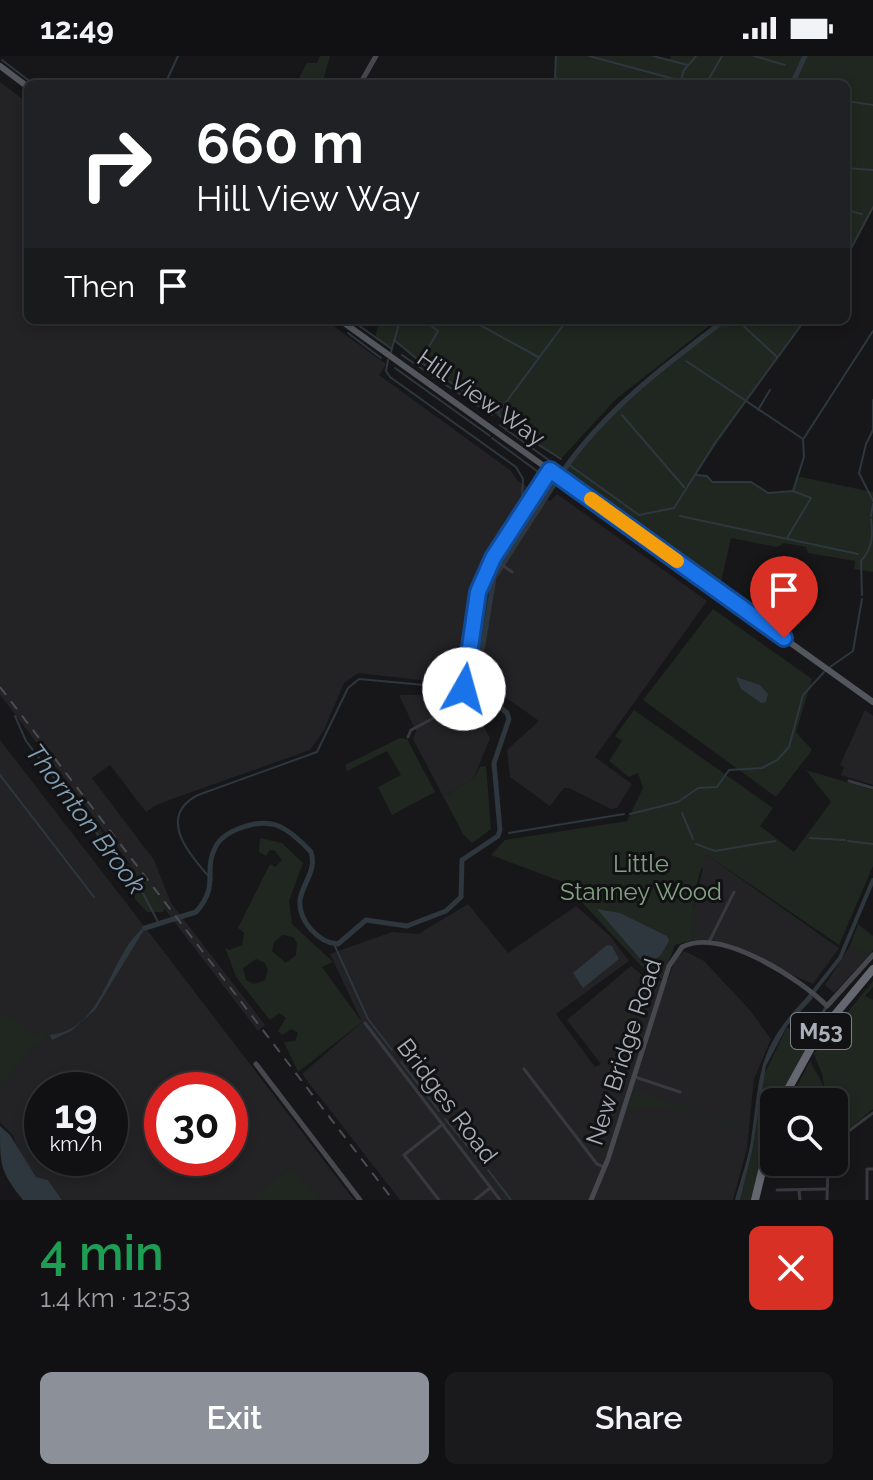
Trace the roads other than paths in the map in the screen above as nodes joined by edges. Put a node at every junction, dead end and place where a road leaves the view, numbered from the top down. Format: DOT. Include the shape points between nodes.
graph roads {
  1 [pos="376,56"];
  2 [pos="0,66"];
  3 [pos="362,80"];
  4 [pos="24,84"];
  5 [pos="346,324"];
  6 [pos="550,470"];
  7 [pos="493,558"];
  8 [pos="512,572"];
  9 [pos="873,702"];
  10 [pos="408,737"];
  11 [pos="849,781"];
  12 [pos="873,788"];
  13 [pos="734,892"];
  14 [pos="709,942"];
  15 [pos="873,955"];
  16 [pos="873,969"];
  17 [pos="873,975"];
  18 [pos="827,1006"];
  19 [pos="819,1018"];
  20 [pos="365,1023"];
  21 [pos="256,1064"];
  22 [pos="524,1069"];
  23 [pos="635,1077"];
  24 [pos="791,1088"];
  25 [pos="792,1088"];
  26 [pos="680,1092"];
  27 [pos="873,1113"];
  28 [pos="443,1124"];
  29 [pos="848,1132"];
  30 [pos="604,1167"];
  31 [pos="873,1169"];
  32 [pos="763,1176"];
  33 [pos="764,1176"];
  34 [pos="827,1176"];
  35 [pos="490,1188"];
  36 [pos="826,1189"];
  37 [pos="777,1190"];
  38 [pos="799,1190"];
  39 [pos="360,1200"];
  40 [pos="439,1200"];
  41 [pos="475,1200"];
  42 [pos="500,1200"];
  43 [pos="591,1200"];
  44 [pos="758,1200"];
  45 [pos="800,1200"];
  46 [pos="827,1200"];
  47 [pos="867,1200"];
  1 -- 3 [label="street"];
  2 -- 4 [label="main road"];
  5 -- 6 [label="main road, Hill View Way"];
  6 -- 7 [label="street"];
  6 -- 9 [label="main road, Hill View Way"];
  7 -- 8 [label="street"];
  7 -- 10 [label="street" via="478,592 461,698"];
  11 -- 12 [label="street"];
  13 -- 14 [label="street"];
  14 -- 18 [label="street" via="778,968"];
  14 -- 23 [label="street, New Bridge Road" via="691,943 673,957"];
  15 -- 18 [label="street"];
  16 -- 24 [label="highway, M53" via="818,1035"];
  17 -- 25 [label="highway, M53" via="822,1036"];
  18 -- 19 [label="street"];
  20 -- 28 [label="street, Bridges Road"];
  21 -- 39 [label="street"];
  22 -- 30 [label="street"];
  23 -- 26 [label="street"];
  23 -- 30 [label="street, New Bridge Road"];
  27 -- 29 [label="street"];
  28 -- 35 [label="street, Bridges Road"];
  28 -- 40 [label="street" via="404,1155"];
  30 -- 43 [label="street, New Bridge Road"];
  31 -- 47 [label="street" via="867,1169"];
  32 -- 44 [label="highway"];
  33 -- 44 [label="highway"];
  34 -- 36 [label="street"];
  35 -- 41 [label="street"];
  35 -- 42 [label="street, Bridges Road"];
  36 -- 38 [label="street"];
  36 -- 46 [label="street"];
  37 -- 38 [label="street"];
  38 -- 45 [label="street"];
}
